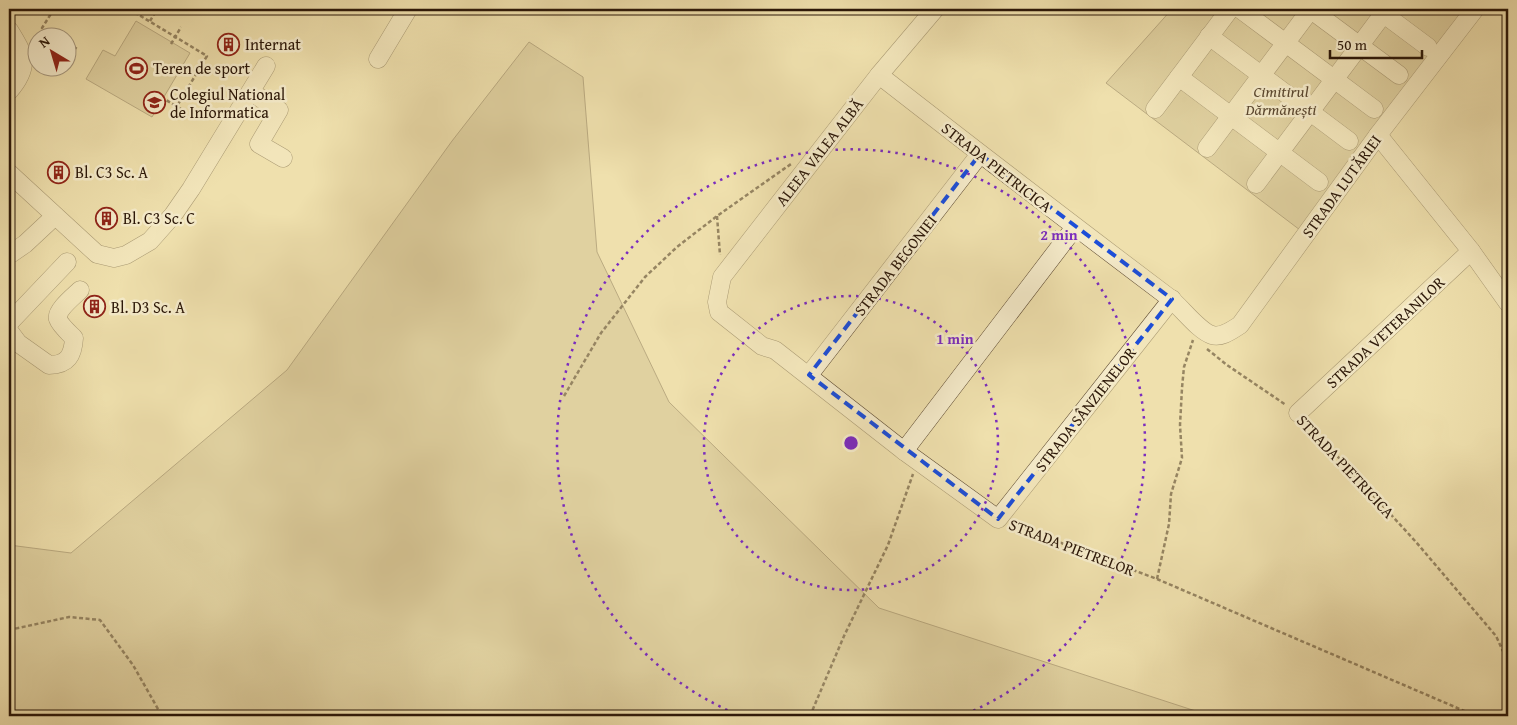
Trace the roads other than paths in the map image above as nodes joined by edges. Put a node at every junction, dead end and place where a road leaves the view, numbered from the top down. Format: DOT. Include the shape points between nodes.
graph roads {
  1 [pos="408,9"];
  2 [pos="935,9"];
  3 [pos="1230,9"];
  4 [pos="1240,9"];
  5 [pos="1311,9"];
  6 [pos="1475,9"];
  7 [pos="1383,10"];
  8 [pos="9,30"];
  9 [pos="1209,36"];
  10 [pos="1285,43"];
  11 [pos="1359,45"];
  12 [pos="1428,47"];
  13 [pos="378,59"];
  14 [pos="266,66"];
  15 [pos="879,75"];
  16 [pos="1261,75"];
  17 [pos="1399,75"];
  18 [pos="1179,77"];
  19 [pos="1334,79"];
  20 [pos="9,91"];
  21 [pos="251,92"];
  22 [pos="1155,109"];
  23 [pos="1374,109"];
  24 [pos="1310,112"];
  25 [pos="1231,116"];
  26 [pos="1378,135"];
  27 [pos="1349,141"];
  28 [pos="1208,148"];
  29 [pos="1280,152"];
  30 [pos="980,154"];
  31 [pos="283,158"];
  32 [pos="9,173"];
  33 [pos="1319,182"];
  34 [pos="1256,184"];
  35 [pos="55,216"];
  36 [pos="1075,227"];
  37 [pos="1471,251"];
  38 [pos="9,256"];
  39 [pos="67,262"];
  40 [pos="80,290"];
  41 [pos="1172,299"];
  42 [pos="717,302"];
  43 [pos="1508,303"];
  44 [pos="9,323"];
  45 [pos="1196,324"];
  46 [pos="9,331"];
  47 [pos="809,375"];
  48 [pos="1298,413"];
  49 [pos="911,456"];
  50 [pos="998,519"];
  1 -- 13 [label="street"];
  2 -- 15 [label="street, ALEEA VALEA ALBĂ"];
  3 -- 9 [label="street"];
  4 -- 10 [label="street"];
  5 -- 10 [label="street"];
  5 -- 11 [label="street"];
  6 -- 26 [label="street, STRADA LUTĂRIEI"];
  7 -- 11 [label="street"];
  7 -- 12 [label="street"];
  8 -- 20 [label="street" via="23,55 24,64 22,73"];
  9 -- 16 [label="street"];
  9 -- 18 [label="street"];
  10 -- 16 [label="street"];
  10 -- 19 [label="street"];
  11 -- 17 [label="street"];
  11 -- 19 [label="street"];
  14 -- 21 [label="street"];
  15 -- 30 [label="street, STRADA PIETRICICA"];
  15 -- 42 [label="street, ALEEA VALEA ALBĂ" via="722,278"];
  16 -- 24 [label="street"];
  16 -- 25 [label="street"];
  18 -- 22 [label="street"];
  18 -- 25 [label="street"];
  19 -- 23 [label="street"];
  19 -- 24 [label="street"];
  21 -- 31 [label="street" via="279,110 259,144"];
  21 -- 35 [label="street" via="173,215 145,245 114,258 97,254"];
  24 -- 27 [label="street"];
  24 -- 29 [label="street"];
  25 -- 28 [label="street"];
  25 -- 29 [label="street"];
  26 -- 37 [label="street"];
  26 -- 45 [label="street, STRADA LUTĂRIEI" via="1240,325 1213,336"];
  29 -- 33 [label="street"];
  29 -- 34 [label="street"];
  30 -- 36 [label="street, STRADA PIETRICICA"];
  30 -- 47 [label="street, STRADA BEGONIEI"];
  32 -- 35 [label="street"];
  35 -- 38 [label="street"];
  36 -- 41 [label="street, STRADA PIETRICICA"];
  36 -- 49 [label="street"];
  37 -- 43 [label="street"];
  37 -- 48 [label="street, STRADA VETERANILOR"];
  39 -- 44 [label="street"];
  40 -- 46 [label="street" via="57,316 74,338 71,354 61,364 49,365 18,343"];
  41 -- 45 [label="street, STRADA PIETRICICA"];
  41 -- 50 [label="street, STRADA SÂNZIENELOR"];
  42 -- 47 [label="street, STRADA PIETRELOR" via="719,312 762,346 775,350"];
  47 -- 49 [label="street, STRADA PIETRELOR"];
  49 -- 50 [label="street, STRADA PIETRELOR"];
}
